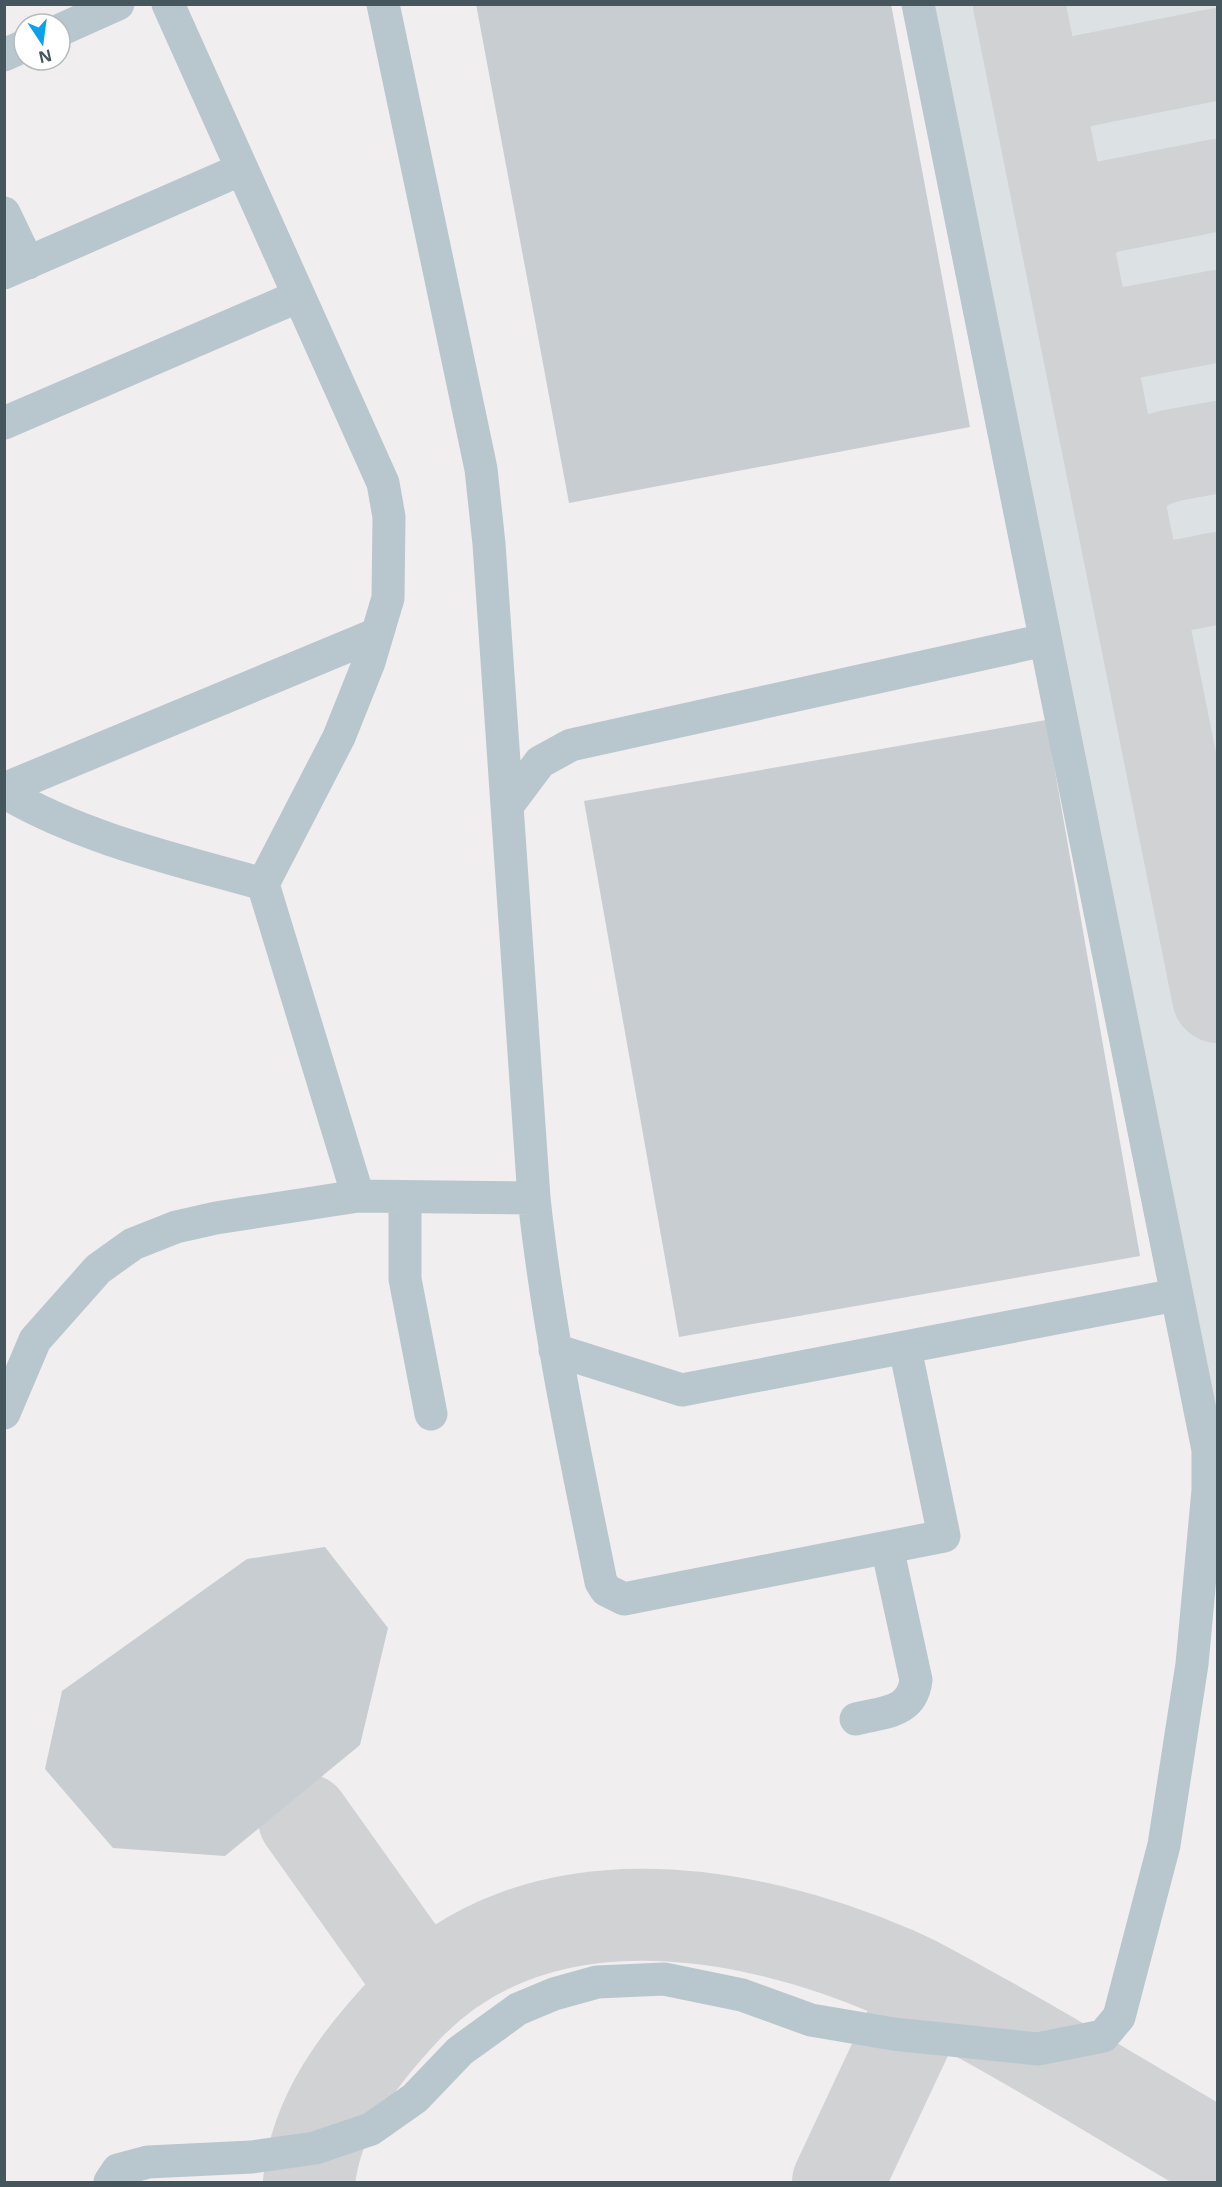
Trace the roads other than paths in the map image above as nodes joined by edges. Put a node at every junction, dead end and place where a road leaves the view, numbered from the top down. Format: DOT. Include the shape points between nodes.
graph roads {
  1 [pos="118,4"];
  2 [pos="168,4"];
  3 [pos="383,4"];
  4 [pos="918,4"];
  5 [pos="72,25"];
  6 [pos="242,169"];
  7 [pos="4,213"];
  8 [pos="16,268"];
  9 [pos="298,296"];
  10 [pos="4,423"];
  11 [pos="377,634"];
  12 [pos="1045,639"];
  13 [pos="4,790"];
  14 [pos="507,806"];
  15 [pos="263,884"];
  16 [pos="358,1196"];
  17 [pos="405,1197"];
  18 [pos="534,1198"];
  19 [pos="1176,1295"];
  20 [pos="905,1348"];
  21 [pos="555,1350"];
  22 [pos="4,1413"];
  23 [pos="431,1414"];
  24 [pos="887,1547"];
  25 [pos="856,1719"];
  26 [pos="110,2182"];
  1 -- 5 [label="lane"];
  2 -- 6 [label="lane"];
  3 -- 14 [label="lane" via="481,469"];
  4 -- 12 [label="lane"];
  6 -- 8 [label="lane"];
  6 -- 9 [label="lane"];
  7 -- 8 [label="lane"];
  9 -- 10 [label="lane"];
  9 -- 11 [label="lane" via="382,483 391,559 388,598"];
  11 -- 13 [label="lane"];
  11 -- 15 [label="lane" via="339,737"];
  12 -- 14 [label="lane" via="571,745 540,762"];
  12 -- 19 [label="lane"];
  13 -- 15 [label="lane" via="28,806 134,847"];
  14 -- 18 [label="lane"];
  15 -- 16 [label="lane"];
  16 -- 17 [label="lane"];
  16 -- 22 [label="lane" via="216,1218 176,1227 134,1244 98,1269 35,1340"];
  17 -- 18 [label="lane"];
  17 -- 23 [label="lane" via="405,1279"];
  18 -- 21 [label="lane"];
  19 -- 20 [label="lane"];
  19 -- 26 [label="lane" via="1208,1450 1192,1664 1164,1845 1119,2017 1103,2036 1038,2049 893,2034 811,2020 742,1995 664,1979 597,1982 518,2009 460,2051 415,2098 371,2129 315,2148 262,2156 148,2162 118,2170"];
  20 -- 21 [label="lane" via="682,1390"];
  20 -- 24 [label="lane" via="944,1536"];
  21 -- 24 [label="lane" via="601,1582 613,1595 642,1598"];
  24 -- 25 [label="lane" via="916,1680 915,1691 911,1700 897,1709"];
}
